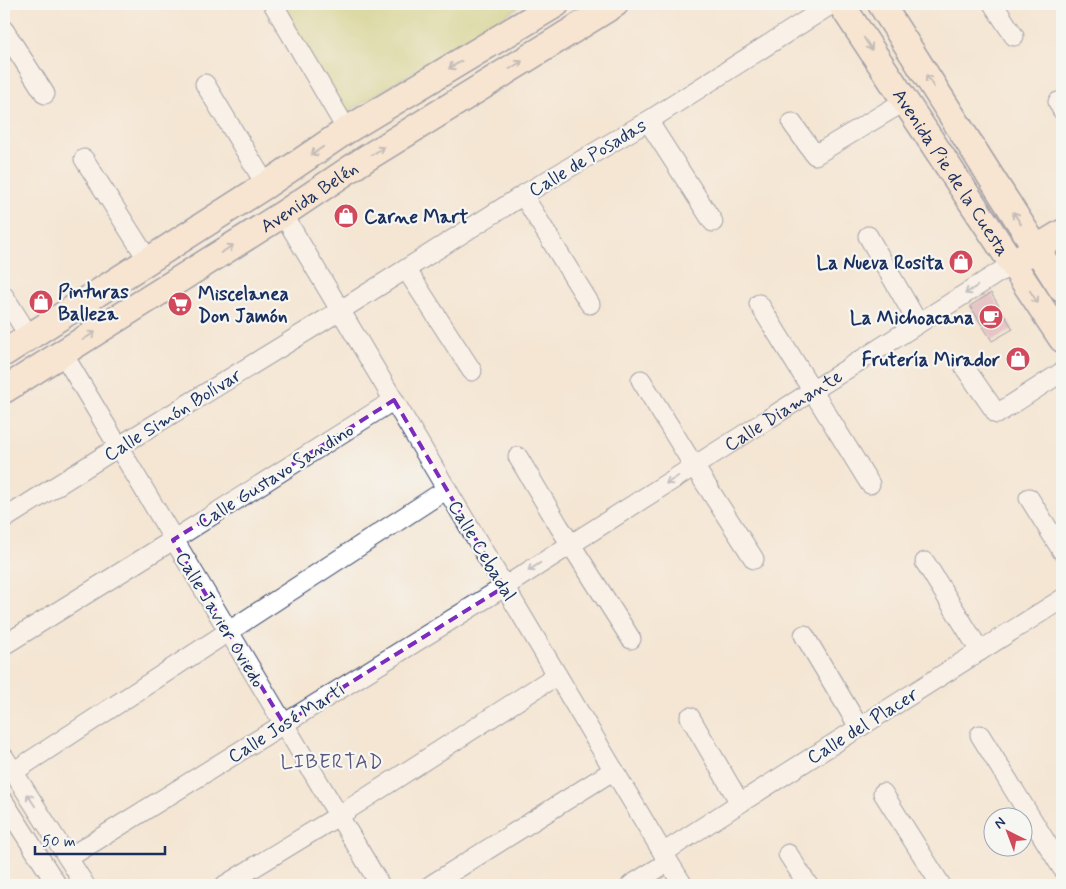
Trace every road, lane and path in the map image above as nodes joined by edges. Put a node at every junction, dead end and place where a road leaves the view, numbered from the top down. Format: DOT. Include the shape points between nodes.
graph roads {
  1 [pos="273,4"];
  2 [pos="556,4"];
  3 [pos="615,4"];
  4 [pos="832,4"];
  5 [pos="841,4"];
  6 [pos="881,4"];
  7 [pos="993,4"];
  8 [pos="4,30"];
  9 [pos="1014,36"];
  10 [pos="205,84"];
  11 [pos="45,94"];
  12 [pos="905,100"];
  13 [pos="648,121"];
  14 [pos="792,122"];
  15 [pos="347,130"];
  16 [pos="84,159"];
  17 [pos="266,186"];
  18 [pos="523,195"];
  19 [pos="283,214"];
  20 [pos="713,222"];
  21 [pos="1062,233"];
  22 [pos="868,236"];
  23 [pos="1037,248"];
  24 [pos="148,260"];
  25 [pos="1012,264"];
  26 [pos="406,269"];
  27 [pos="1062,289"];
  28 [pos="4,296"];
  29 [pos="590,304"];
  30 [pos="759,304"];
  31 [pos="341,310"];
  32 [pos="918,323"];
  33 [pos="29,336"];
  34 [pos="1062,339"];
  35 [pos="62,352"];
  36 [pos="4,353"];
  37 [pos="965,368"];
  38 [pos="472,371"];
  39 [pos="1062,372"];
  40 [pos="641,380"];
  41 [pos="4,390"];
  42 [pos="813,390"];
  43 [pos="394,400"];
  44 [pos="118,447"];
  45 [pos="518,457"];
  46 [pos="694,466"];
  47 [pos="870,484"];
  48 [pos="447,489"];
  49 [pos="1029,498"];
  50 [pos="4,519"];
  51 [pos="174,540"];
  52 [pos="571,544"];
  53 [pos="1062,551"];
  54 [pos="754,559"];
  55 [pos="925,562"];
  56 [pos="504,587"];
  57 [pos="1062,599"];
  58 [pos="228,632"];
  59 [pos="804,635"];
  60 [pos="631,639"];
  61 [pos="4,644"];
  62 [pos="980,651"];
  63 [pos="557,675"];
  64 [pos="690,717"];
  65 [pos="284,724"];
  66 [pos="859,727"];
  67 [pos="980,735"];
  68 [pos="8,764"];
  69 [pos="614,770"];
  70 [pos="883,793"];
  71 [pos="4,802"];
  72 [pos="740,802"];
  73 [pos="338,816"];
  74 [pos="788,854"];
  75 [pos="666,857"];
  76 [pos="68,858"];
  77 [pos="1062,868"];
  78 [pos="57,885"];
  79 [pos="85,885"];
  80 [pos="225,885"];
  81 [pos="380,885"];
  82 [pos="432,885"];
  83 [pos="631,885"];
  84 [pos="684,885"];
  85 [pos="808,885"];
  86 [pos="941,885"];
  1 -- 15 [label="street"];
  2 -- 15 [label="main road, Avenida Belén, one-way"];
  19 -- 3 [label="main road, Avenida Belén, one-way" via="365,159"];
  4 -- 13 [label="street, Calle de Posadas"];
  5 -- 12 [label="main road, Avenida Pie de la Cuesta, one-way"];
  23 -- 6 [label="main road, Avenida Pie de la Cuesta, one-way"];
  7 -- 9 [label="street"];
  8 -- 11 [label="street"];
  10 -- 17 [label="street"];
  12 -- 14 [label="street" via="815,155"];
  12 -- 25 [label="main road, Avenida Pie de la Cuesta"];
  13 -- 18 [label="street, Calle de Posadas"];
  13 -- 20 [label="street"];
  15 -- 17 [label="main road, Avenida Belén, one-way"];
  16 -- 24 [label="street"];
  17 -- 24 [label="main road, Avenida Belén"];
  18 -- 26 [label="street, Calle de Posadas"];
  18 -- 29 [label="street"];
  19 -- 31 [label="street, Calle Cebadal"];
  35 -- 19 [label="main road, Avenida Belén, one-way"];
  21 -- 23 [label="main road, Calle Diamante"];
  22 -- 32 [label="street"];
  23 -- 25 [label="main road, Calle Diamante"];
  23 -- 27 [label="main road, Avenida Pie de la Cuesta"];
  24 -- 33 [label="main road, Avenida Belén"];
  25 -- 32 [label="street, Calle Diamante, one-way"];
  25 -- 34 [label="main road, Avenida Pie de la Cuesta, one-way"];
  26 -- 31 [label="street, Calle de Posadas"];
  26 -- 38 [label="street"];
  28 -- 33 [label="street"];
  30 -- 42 [label="street"];
  31 -- 43 [label="street, Calle Cebadal"];
  31 -- 44 [label="street, Calle Simón Bolívar"];
  32 -- 42 [label="street, Calle Diamante"];
  33 -- 36 [label="main road, Avenida Belén"];
  35 -- 41 [label="main road, Avenida Belén"];
  35 -- 44 [label="street, Calle Javier Oviedo"];
  37 -- 39 [label="street" via="997,414"];
  40 -- 46 [label="street"];
  42 -- 46 [label="street, Calle Diamante"];
  42 -- 47 [label="street"];
  43 -- 48 [label="street, Calle Cebadal"];
  43 -- 51 [label="street, Calle Gustavo Sandino"];
  44 -- 50 [label="street, Calle Simón Bolívar"];
  44 -- 51 [label="street, Calle Javier Oviedo"];
  45 -- 52 [label="street"];
  46 -- 52 [label="street, Calle Diamante, one-way"];
  46 -- 54 [label="street"];
  48 -- 56 [label="street, Calle Cebadal"];
  48 -- 58 [label="street"];
  49 -- 53 [label="street"];
  51 -- 58 [label="street, Calle Javier Oviedo"];
  51 -- 61 [label="street, Calle Gustavo Sandino"];
  52 -- 56 [label="street, Calle Diamante, one-way"];
  52 -- 60 [label="street"];
  55 -- 62 [label="street"];
  56 -- 63 [label="street, Calle Cebadal"];
  56 -- 65 [label="street, Calle José Martí"];
  57 -- 62 [label="street, Calle del Placer"];
  58 -- 65 [label="street, Calle Javier Oviedo"];
  58 -- 68 [label="street"];
  59 -- 66 [label="street"];
  62 -- 66 [label="street, Calle del Placer"];
  63 -- 69 [label="street, Calle Cebadal"];
  63 -- 73 [label="street"];
  64 -- 72 [label="street"];
  65 -- 73 [label="street, Calle Javier Oviedo"];
  65 -- 76 [label="street, Calle José Martí"];
  66 -- 72 [label="street, Calle del Placer"];
  67 -- 77 [label="street"];
  76 -- 68 [label="street, one-way"];
  69 -- 75 [label="street, Calle Cebadal"];
  69 -- 82 [label="street"];
  70 -- 86 [label="street"];
  71 -- 78 [label="street"];
  72 -- 75 [label="street, Calle del Placer"];
  73 -- 80 [label="street"];
  73 -- 81 [label="street, Calle Javier Oviedo"];
  74 -- 85 [label="street"];
  75 -- 83 [label="street, Calle del Placer"];
  75 -- 84 [label="street, Calle Cebadal"];
  76 -- 79 [label="street"];
}
